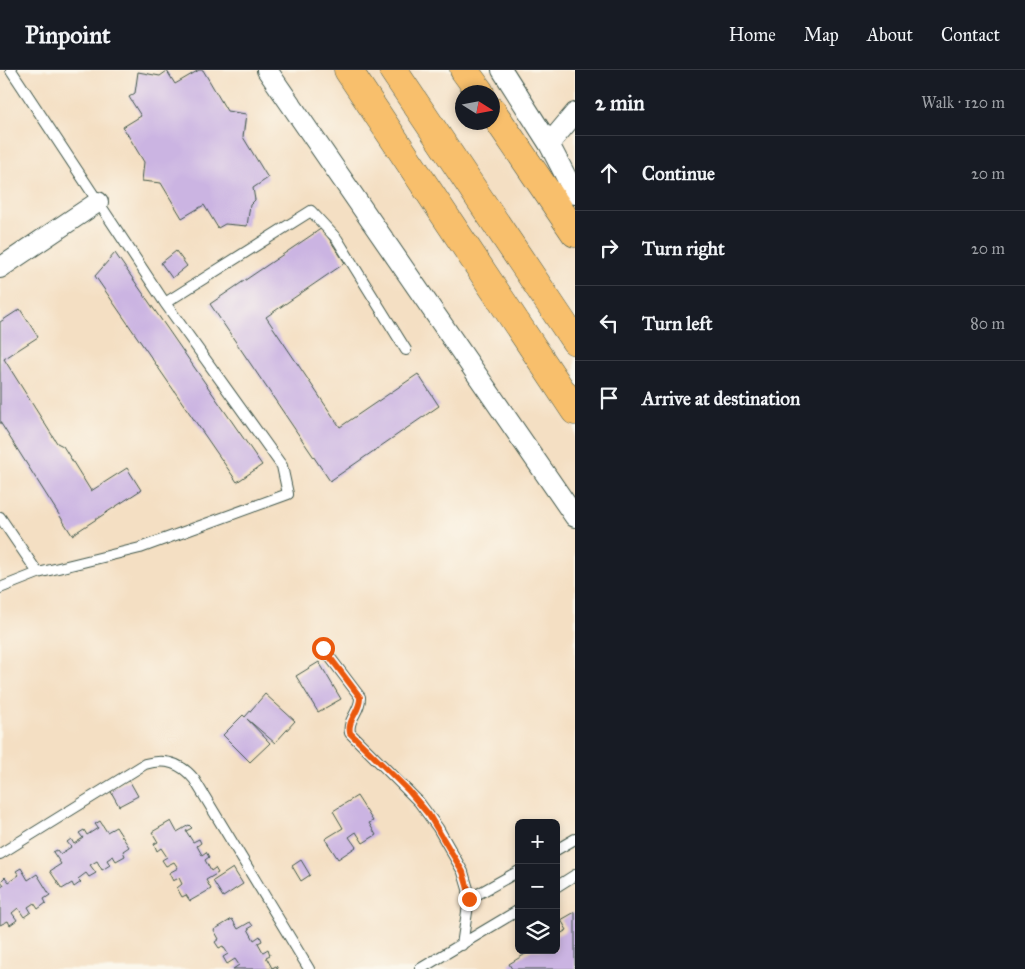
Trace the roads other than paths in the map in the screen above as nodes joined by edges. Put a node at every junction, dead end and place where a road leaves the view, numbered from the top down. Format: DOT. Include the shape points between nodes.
graph roads {
  1 [pos="11,70"];
  2 [pos="267,70"];
  3 [pos="348,70"];
  4 [pos="392,70"];
  5 [pos="464,70"];
  6 [pos="502,70"];
  7 [pos="475,85"];
  8 [pos="575,113"];
  9 [pos="500,123"];
  10 [pos="549,144"];
  11 [pos="575,194"];
  12 [pos="98,202"];
  13 [pos="575,233"];
  14 [pos="0,268"];
  15 [pos="164,303"];
  16 [pos="575,341"];
  17 [pos="406,350"];
  18 [pos="575,411"];
  19 [pos="0,517"];
  20 [pos="575,517"];
  21 [pos="38,573"];
  22 [pos="0,588"];
  23 [pos="323,648"];
  24 [pos="575,839"];
  25 [pos="560,848"];
  26 [pos="0,854"];
  27 [pos="515,873"];
  28 [pos="575,875"];
  29 [pos="560,884"];
  30 [pos="469,899"];
  31 [pos="515,912"];
  32 [pos="462,945"];
  33 [pos="309,969"];
  34 [pos="420,969"];
  1 -- 12 [label="lane"];
  2 -- 20 [label="street"];
  3 -- 18 [label="main road"];
  4 -- 16 [label="main road"];
  5 -- 7 [label="main road"];
  6 -- 10 [label="street"];
  8 -- 10 [label="street"];
  9 -- 13 [label="main road"];
  10 -- 11 [label="street"];
  12 -- 14 [label="street"];
  12 -- 15 [label="lane"];
  15 -- 17 [label="lane" via="311,211 337,239"];
  15 -- 21 [label="lane" via="282,466 288,494 140,548"];
  19 -- 21 [label="lane"];
  21 -- 22 [label="lane"];
  23 -- 30 [label="lane" via="360,697 350,733 429,815 463,872"];
  24 -- 25 [label="lane"];
  26 -- 33 [label="lane" via="145,764 165,761 178,764 194,779"];
  27 -- 30 [label="lane"];
  28 -- 29 [label="lane"];
  30 -- 32 [label="lane"];
  31 -- 32 [label="lane"];
  32 -- 34 [label="lane"];
}
